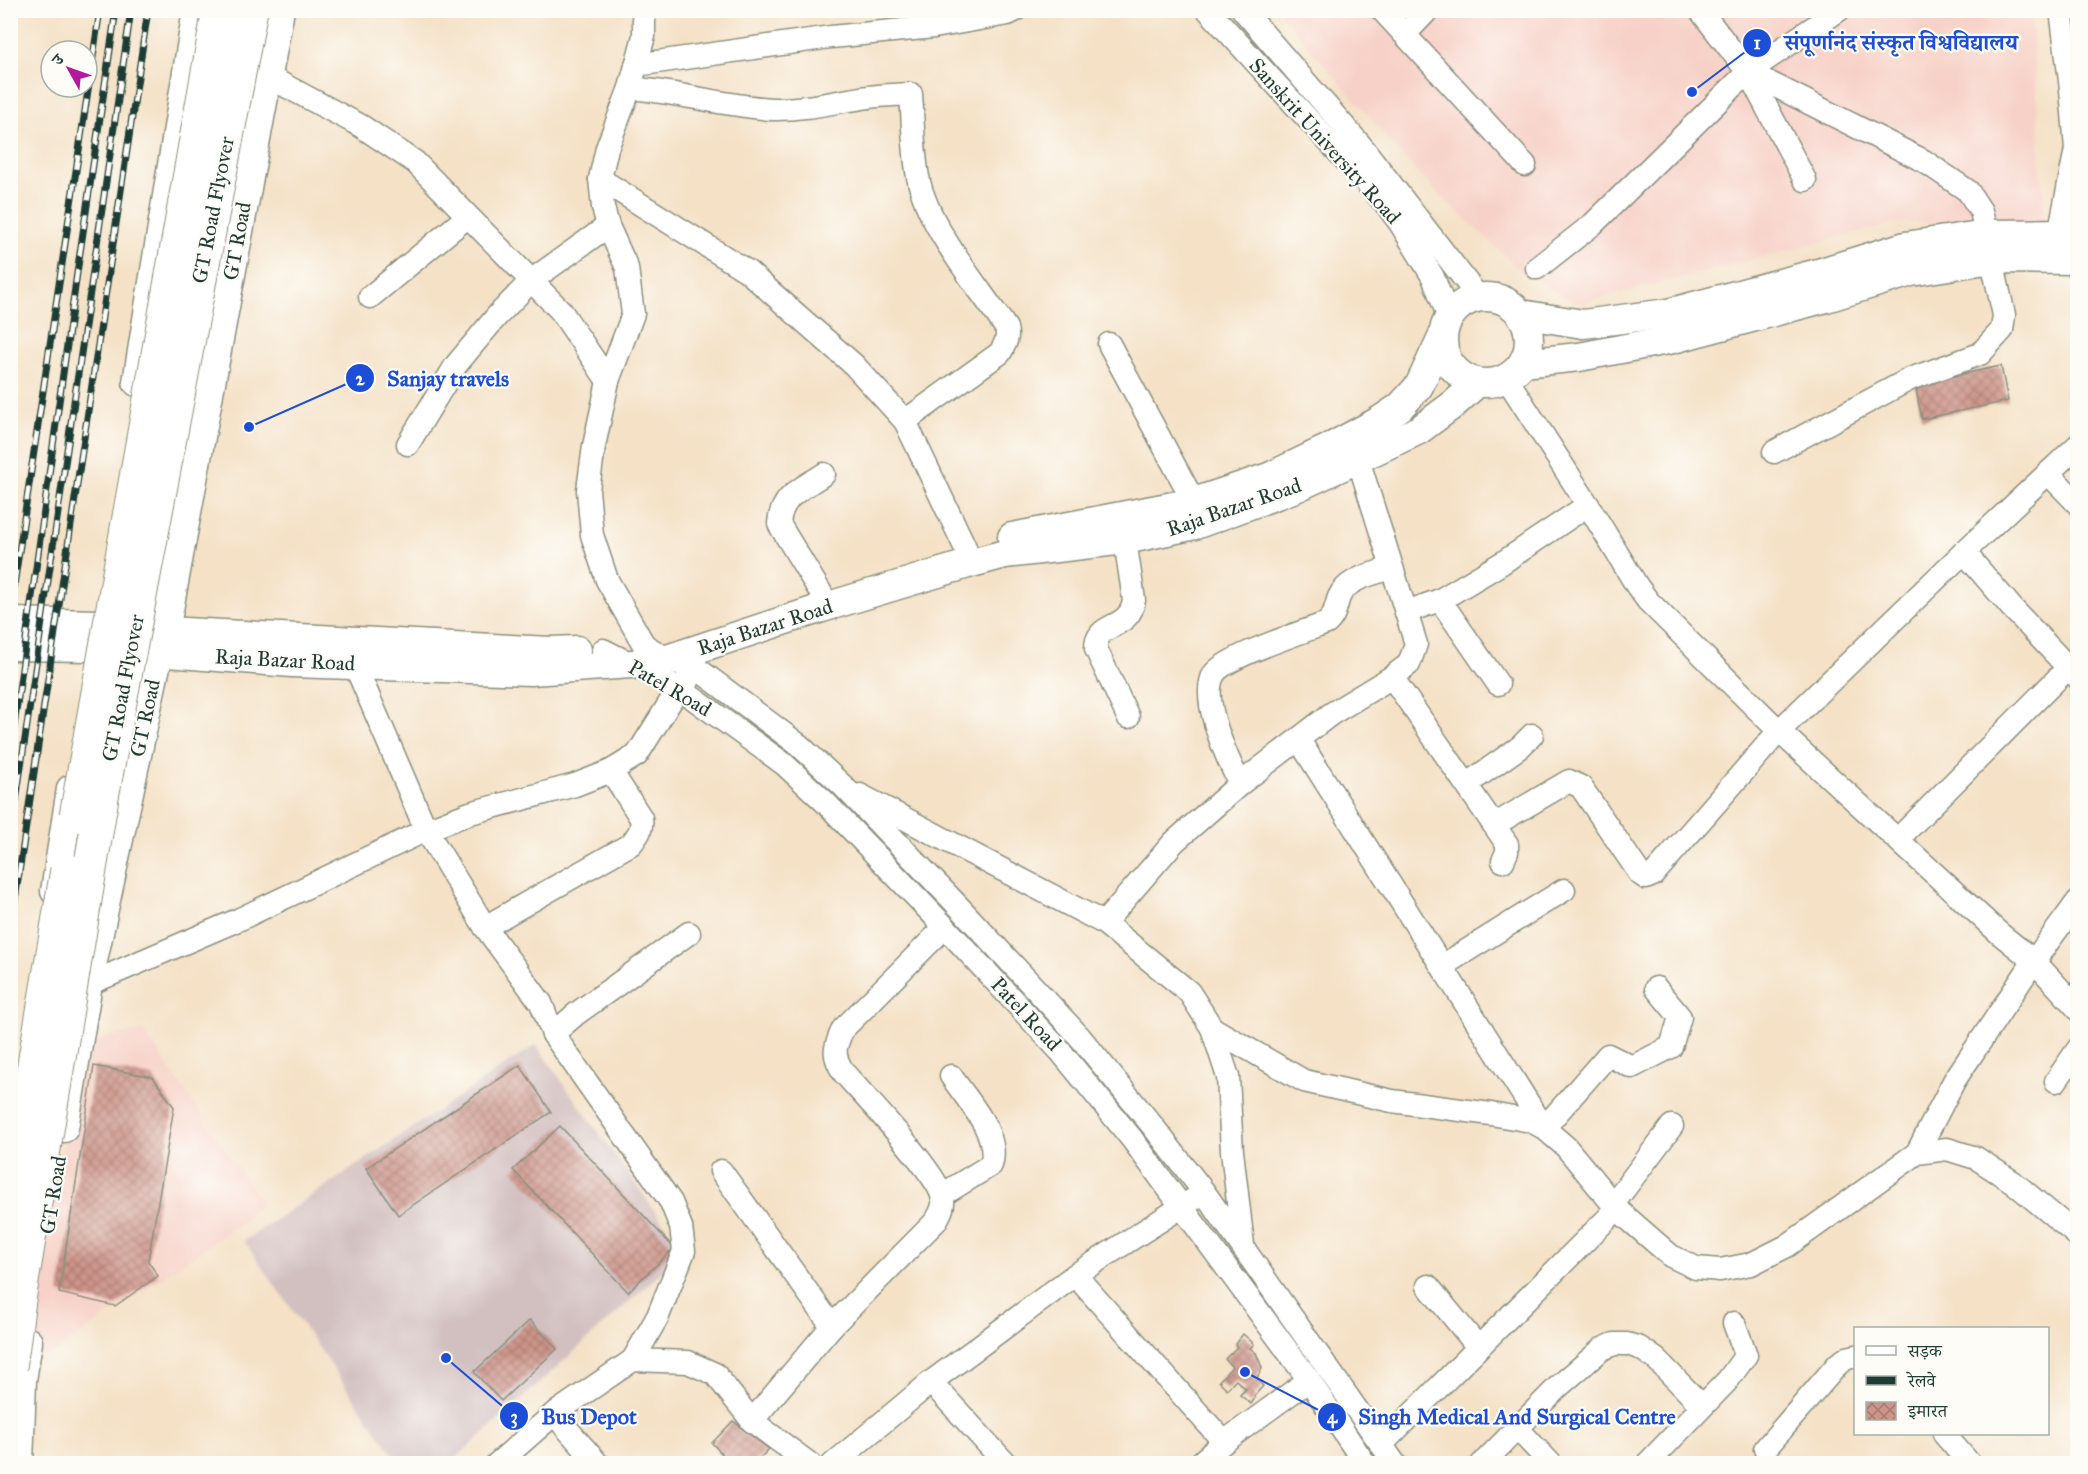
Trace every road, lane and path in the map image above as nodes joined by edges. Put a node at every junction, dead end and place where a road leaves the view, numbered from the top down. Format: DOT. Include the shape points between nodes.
graph roads {
  1 [pos="197,10"];
  2 [pos="219,10"];
  3 [pos="251,10"];
  4 [pos="280,10"];
  5 [pos="642,10"];
  6 [pos="1016,10"];
  7 [pos="1208,10"];
  8 [pos="1244,10"];
  9 [pos="1382,10"];
  10 [pos="1428,10"];
  11 [pos="1700,10"];
  12 [pos="1839,10"];
  13 [pos="2061,10"];
  14 [pos="947,17"];
  15 [pos="1405,34"];
  16 [pos="636,65"];
  17 [pos="1748,72"];
  18 [pos="267,76"];
  19 [pos="630,88"];
  20 [pos="2077,149"];
  21 [pos="1525,165"];
  22 [pos="600,179"];
  23 [pos="1804,180"];
  24 [pos="467,217"];
  25 [pos="608,226"];
  26 [pos="1989,246"];
  27 [pos="2067,246"];
  28 [pos="1452,260"];
  29 [pos="1537,267"];
  30 [pos="1432,275"];
  31 [pos="532,280"];
  32 [pos="370,297"];
  33 [pos="1479,297"];
  34 [pos="1521,314"];
  35 [pos="1633,317"];
  36 [pos="1445,327"];
  37 [pos="1109,344"];
  38 [pos="1638,346"];
  39 [pos="1515,371"];
  40 [pos="608,381"];
  41 [pos="1477,383"];
  42 [pos="905,421"];
  43 [pos="408,444"];
  44 [pos="2078,446"];
  45 [pos="1774,452"];
  46 [pos="1358,459"];
  47 [pos="2048,473"];
  48 [pos="824,474"];
  49 [pos="1194,502"];
  50 [pos="2078,504"];
  51 [pos="1588,505"];
  52 [pos="1125,540"];
  53 [pos="965,547"];
  54 [pos="1964,552"];
  55 [pos="1391,568"];
  56 [pos="820,593"];
  57 [pos="1440,600"];
  58 [pos="1406,612"];
  59 [pos="10,622"];
  60 [pos="95,635"];
  61 [pos="162,642"];
  62 [pos="10,646"];
  63 [pos="647,656"];
  64 [pos="355,665"];
  65 [pos="699,670"];
  66 [pos="2073,673"];
  67 [pos="1392,677"];
  68 [pos="1498,684"];
  69 [pos="679,688"];
  70 [pos="1128,717"];
  71 [pos="1779,731"];
  72 [pos="1532,735"];
  73 [pos="1299,740"];
  74 [pos="611,771"];
  75 [pos="1240,784"];
  76 [pos="1467,784"];
  77 [pos="843,786"];
  78 [pos="1494,825"];
  79 [pos="426,830"];
  80 [pos="1898,839"];
  81 [pos="1503,861"];
  82 [pos="1564,890"];
  83 [pos="2078,901"];
  84 [pos="1104,923"];
  85 [pos="485,927"];
  86 [pos="945,927"];
  87 [pos="689,933"];
  88 [pos="2034,961"];
  89 [pos="1442,966"];
  90 [pos="88,984"];
  91 [pos="1656,988"];
  92 [pos="31,1009"];
  93 [pos="2078,1009"];
  94 [pos="1212,1028"];
  95 [pos="553,1034"];
  96 [pos="2078,1049"];
  97 [pos="951,1076"];
  98 [pos="2056,1081"];
  99 [pos="1672,1126"];
  100 [pos="1544,1128"];
  101 [pos="10,1151"];
  102 [pos="1917,1153"];
  103 [pos="721,1171"];
  104 [pos="1204,1192"];
  105 [pos="942,1195"];
  106 [pos="10,1206"];
  107 [pos="1615,1206"];
  108 [pos="1182,1207"];
  109 [pos="2078,1236"];
  110 [pos="1243,1248"];
  111 [pos="1075,1275"];
  112 [pos="1428,1286"];
  113 [pos="1734,1323"];
  114 [pos="832,1326"];
  115 [pos="1478,1347"];
  116 [pos="1854,1356"];
  117 [pos="633,1360"];
  118 [pos="10,1368"];
  119 [pos="1309,1380"];
  120 [pos="932,1382"];
  121 [pos="1702,1406"];
  122 [pos="554,1414"];
  123 [pos="752,1420"];
  124 [pos="1517,1428"];
  125 [pos="1945,1435"];
  126 [pos="1224,1442"];
  127 [pos="1766,1449"];
  128 [pos="1387,1457"];
  129 [pos="19,1464"];
  130 [pos="497,1464"];
  131 [pos="598,1464"];
  132 [pos="810,1464"];
  133 [pos="833,1464"];
  134 [pos="1005,1464"];
  135 [pos="1199,1464"];
  136 [pos="1365,1464"];
  137 [pos="1482,1464"];
  138 [pos="1551,1464"];
  139 [pos="1647,1464"];
  140 [pos="1970,1464"];
  1 -- 60 [label="main road"];
  2 -- 106 [label="highway, GT Road Flyover, bridge"];
  3 -- 118 [label="highway, GT Road Flyover, bridge" via="102,797"];
  4 -- 18 [label="main road, GT Road"];
  5 -- 16 [label="street" via="644,36"];
  6 -- 14 [label="street"];
  7 -- 30 [label="street, Sanskrit University Road" via="1385,203"];
  8 -- 28 [label="street, Sanskrit University Road" via="1364,148"];
  9 -- 15 [label="street"];
  10 -- 15 [label="street"];
  11 -- 17 [label="street"];
  12 -- 17 [label="street"];
  13 -- 20 [label="street"];
  14 -- 16 [label="street"];
  15 -- 21 [label="street"];
  16 -- 19 [label="street"];
  17 -- 23 [label="street"];
  17 -- 26 [label="street" via="1946,175 1968,191 1981,211"];
  17 -- 29 [label="street" via="1593,224"];
  18 -- 24 [label="street" via="392,145 415,162"];
  18 -- 61 [label="main road, GT Road"];
  19 -- 22 [label="street" via="607,148"];
  19 -- 42 [label="street" via="775,109 910,94 918,176 925,200 1008,335 1000,353"];
  20 -- 27 [label="street"];
  22 -- 25 [label="street"];
  22 -- 42 [label="street" via="747,271 854,365"];
  24 -- 31 [label="street"];
  24 -- 32 [label="street"];
  25 -- 31 [label="street"];
  25 -- 40 [label="street" via="627,268 633,314"];
  26 -- 27 [label="main road"];
  26 -- 35 [label="main road" via="1905,246 1680,310"];
  26 -- 38 [label="main road" via="1815,301"];
  26 -- 45 [label="street" via="2004,315 2002,330 1980,354 1910,379"];
  28 -- 30 [label="street"];
  28 -- 33 [label="street, Sanskrit University Road"];
  30 -- 36 [label="street, Sanskrit University Road"];
  31 -- 40 [label="street" via="561,311"];
  31 -- 43 [label="street" via="456,365"];
  33 -- 34 [label="main road" via="1501,299"];
  33 -- 36 [label="main road" via="1457,308"];
  34 -- 35 [label="main road" via="1583,324"];
  34 -- 39 [label="main road" via="1527,326 1528,351"];
  35 -- 38 [label="main road"];
  36 -- 41 [label="main road" via="1444,352 1451,366 1462,377"];
  36 -- 49 [label="main road, Raja Bazar Road" via="1419,386 1400,407 1269,477"];
  37 -- 49 [label="street"];
  38 -- 39 [label="main road"];
  39 -- 41 [label="main road" via="1492,383"];
  39 -- 51 [label="street"];
  40 -- 63 [label="street" via="588,490 592,535 607,580"];
  41 -- 46 [label="main road, Raja Bazar Road" via="1419,430"];
  42 -- 53 [label="street"];
  44 -- 47 [label="street"];
  46 -- 52 [label="main road, Raja Bazar Road" via="1298,487 1195,525"];
  46 -- 55 [label="street"];
  47 -- 50 [label="street"];
  47 -- 54 [label="street"];
  48 -- 56 [label="street" via="790,497 779,524"];
  49 -- 53 [label="main road, Raja Bazar Road"];
  51 -- 57 [label="street"];
  51 -- 71 [label="street" via="1648,601"];
  52 -- 63 [label="main road, Raja Bazar Road" via="1005,554"];
  52 -- 70 [label="street" via="1133,610 1124,620 1104,630 1096,641 1096,649"];
  53 -- 56 [label="main road, Raja Bazar Road" via="888,568"];
  54 -- 66 [label="street"];
  54 -- 71 [label="street"];
  55 -- 58 [label="street"];
  55 -- 75 [label="street" via="1348,585 1327,622 1226,663 1213,676 1211,704 1215,726"];
  56 -- 63 [label="main road, Raja Bazar Road"];
  57 -- 58 [label="street"];
  57 -- 68 [label="street"];
  58 -- 67 [label="street" via="1416,644 1409,664"];
  59 -- 60 [label="main road, Raja Bazar Road"];
  60 -- 61 [label="main road, Raja Bazar Road"];
  60 -- 62 [label="main road, Raja Bazar Road"];
  60 -- 92 [label="main road" via="56,889"];
  61 -- 63 [label="main road, Raja Bazar Road" via="603,650"];
  61 -- 64 [label="main road, Raja Bazar Road" via="292,663"];
  61 -- 90 [label="main road, GT Road"];
  63 -- 64 [label="main road, Raja Bazar Road" via="531,671"];
  63 -- 65 [label="street, Patel Road"];
  63 -- 69 [label="street, Patel Road"];
  64 -- 79 [label="street"];
  65 -- 69 [label="street"];
  65 -- 77 [label="street, Patel Road" via="799,745"];
  66 -- 80 [label="street"];
  67 -- 73 [label="street" via="1331,714"];
  67 -- 76 [label="street"];
  69 -- 74 [label="street" via="637,755"];
  69 -- 86 [label="street, Patel Road" via="784,764"];
  71 -- 78 [label="street" via="1653,875 1646,878 1575,783 1562,784"];
  71 -- 80 [label="street"];
  72 -- 76 [label="street"];
  73 -- 75 [label="street"];
  73 -- 89 [label="street"];
  74 -- 79 [label="street"];
  74 -- 85 [label="street" via="641,818 639,834 631,844"];
  75 -- 84 [label="street" via="1174,842"];
  76 -- 78 [label="street"];
  77 -- 84 [label="street"];
  77 -- 104 [label="street, Patel Road" via="1078,1036"];
  78 -- 81 [label="street" via="1507,844"];
  79 -- 85 [label="street"];
  79 -- 90 [label="street" via="240,919"];
  80 -- 88 [label="street"];
  82 -- 89 [label="street"];
  83 -- 88 [label="street"];
  84 -- 94 [label="street" via="1189,992"];
  85 -- 95 [label="street" via="541,1004"];
  86 -- 105 [label="street" via="843,1029 835,1045 836,1061 844,1073 909,1146"];
  86 -- 108 [label="street, Patel Road" via="1061,1052"];
  87 -- 95 [label="street"];
  88 -- 93 [label="street"];
  88 -- 102 [label="street" via="1954,1081"];
  89 -- 100 [label="street"];
  90 -- 92 [label="street"];
  90 -- 129 [label="main road, GT Road" via="22,1380"];
  91 -- 100 [label="street" via="1680,1017 1671,1047 1632,1067 1608,1055"];
  92 -- 101 [label="main road"];
  94 -- 100 [label="street" via="1304,1081 1392,1101 1501,1116"];
  94 -- 110 [label="street" via="1228,1077"];
  95 -- 117 [label="street" via="671,1202 681,1227 684,1251 658,1316"];
  96 -- 98 [label="street"];
  97 -- 105 [label="street" via="986,1128 995,1154 991,1165"];
  99 -- 107 [label="street"];
  100 -- 107 [label="street" via="1566,1147"];
  102 -- 107 [label="street" via="1787,1246 1751,1264 1720,1270 1695,1268 1671,1256"];
  102 -- 109 [label="street" via="1947,1149 1976,1158 2013,1182"];
  103 -- 114 [label="street"];
  104 -- 108 [label="street"];
  104 -- 110 [label="street, Patel Road"];
  105 -- 114 [label="street" via="942,1210 936,1221"];
  107 -- 115 [label="street"];
  108 -- 111 [label="street"];
  108 -- 119 [label="street, Patel Road"];
  110 -- 128 [label="street, Patel Road"];
  111 -- 120 [label="street"];
  111 -- 126 [label="street"];
  112 -- 115 [label="street"];
  113 -- 121 [label="street" via="1746,1355"];
  114 -- 123 [label="street"];
  115 -- 128 [label="street"];
  116 -- 127 [label="street" via="1839,1363"];
  117 -- 122 [label="street"];
  117 -- 123 [label="street" via="688,1362 715,1374"];
  119 -- 126 [label="street"];
  119 -- 136 [label="street, Patel Road"];
  120 -- 133 [label="street"];
  120 -- 134 [label="street"];
  121 -- 124 [label="street" via="1656,1359 1640,1348 1614,1344 1602,1349 1558,1387"];
  121 -- 139 [label="street"];
  122 -- 130 [label="street"];
  122 -- 131 [label="street"];
  123 -- 132 [label="street"];
  124 -- 137 [label="street"];
  124 -- 138 [label="street"];
  125 -- 140 [label="street"];
  126 -- 135 [label="street"];
}
